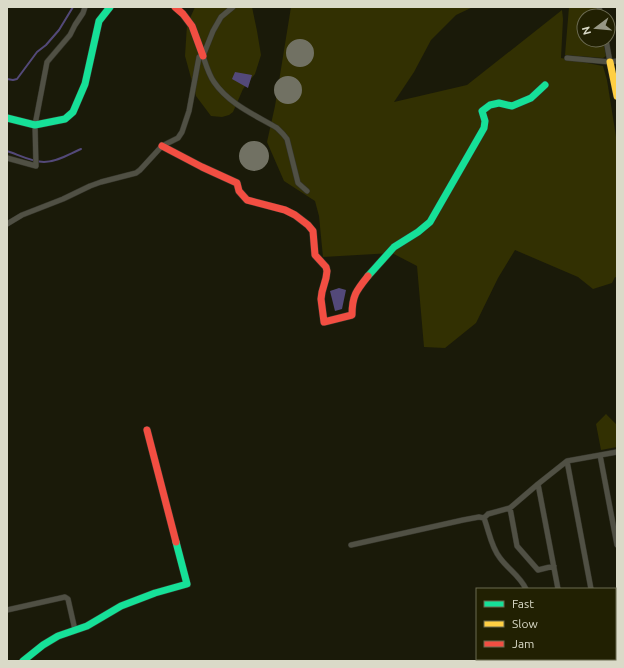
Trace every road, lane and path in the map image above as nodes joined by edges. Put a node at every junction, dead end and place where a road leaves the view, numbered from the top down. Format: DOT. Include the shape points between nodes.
graph roads {
  1 [pos="85,7"];
  2 [pos="110,7"];
  3 [pos="174,7"];
  4 [pos="233,7"];
  5 [pos="609,48"];
  6 [pos="203,56"];
  7 [pos="568,58"];
  8 [pos="614,61"];
  9 [pos="545,85"];
  10 [pos="617,96"];
  11 [pos="7,118"];
  12 [pos="35,125"];
  13 [pos="162,146"];
  14 [pos="7,158"];
  15 [pos="307,191"];
  16 [pos="7,224"];
  17 [pos="147,430"];
  18 [pos="617,452"];
  19 [pos="600,455"];
  20 [pos="567,461"];
  21 [pos="538,484"];
  22 [pos="510,508"];
  23 [pos="484,518"];
  24 [pos="351,545"];
  25 [pos="617,545"];
  26 [pos="554,566"];
  27 [pos="526,588"];
  28 [pos="558,588"];
  29 [pos="591,588"];
  30 [pos="7,610"];
  31 [pos="75,630"];
  32 [pos="23,661"];
  1 -- 12 [label="street" via="70,35 47,62"];
  2 -- 12 [label="street" via="99,21 85,84 73,112 64,119"];
  3 -- 6 [label="street" via="192,26"];
  4 -- 6 [label="street" via="222,17 213,31"];
  5 -- 8 [label="street"];
  6 -- 13 [label="street" via="199,57 189,111 182,132 178,138"];
  6 -- 15 [label="street" via="213,81 222,92 283,134 287,140 298,182"];
  7 -- 8 [label="street"];
  8 -- 10 [label="street"];
  9 -- 13 [label="street" via="531,98 512,106 499,103 490,105 482,111 484,128 430,222 394,247 367,277 355,293 352,315 324,322 321,296 327,270 315,255 311,228 285,210 247,200 239,191 237,183"];
  11 -- 12 [label="street"];
  12 -- 14 [label="street" via="36,166"];
  13 -- 16 [label="street" via="136,173 90,186"];
  17 -- 31 [label="street" via="187,584 129,602"];
  18 -- 19 [label="street"];
  19 -- 20 [label="street"];
  19 -- 25 [label="street"];
  20 -- 21 [label="street"];
  20 -- 29 [label="street"];
  21 -- 22 [label="street"];
  21 -- 26 [label="street"];
  22 -- 23 [label="street" via="488,514"];
  22 -- 26 [label="street" via="517,546 538,570"];
  23 -- 24 [label="street" via="463,520"];
  23 -- 27 [label="street" via="494,549"];
  26 -- 28 [label="street"];
  30 -- 31 [label="street" via="65,596 68,599"];
  31 -- 32 [label="street" via="50,641"];
}
